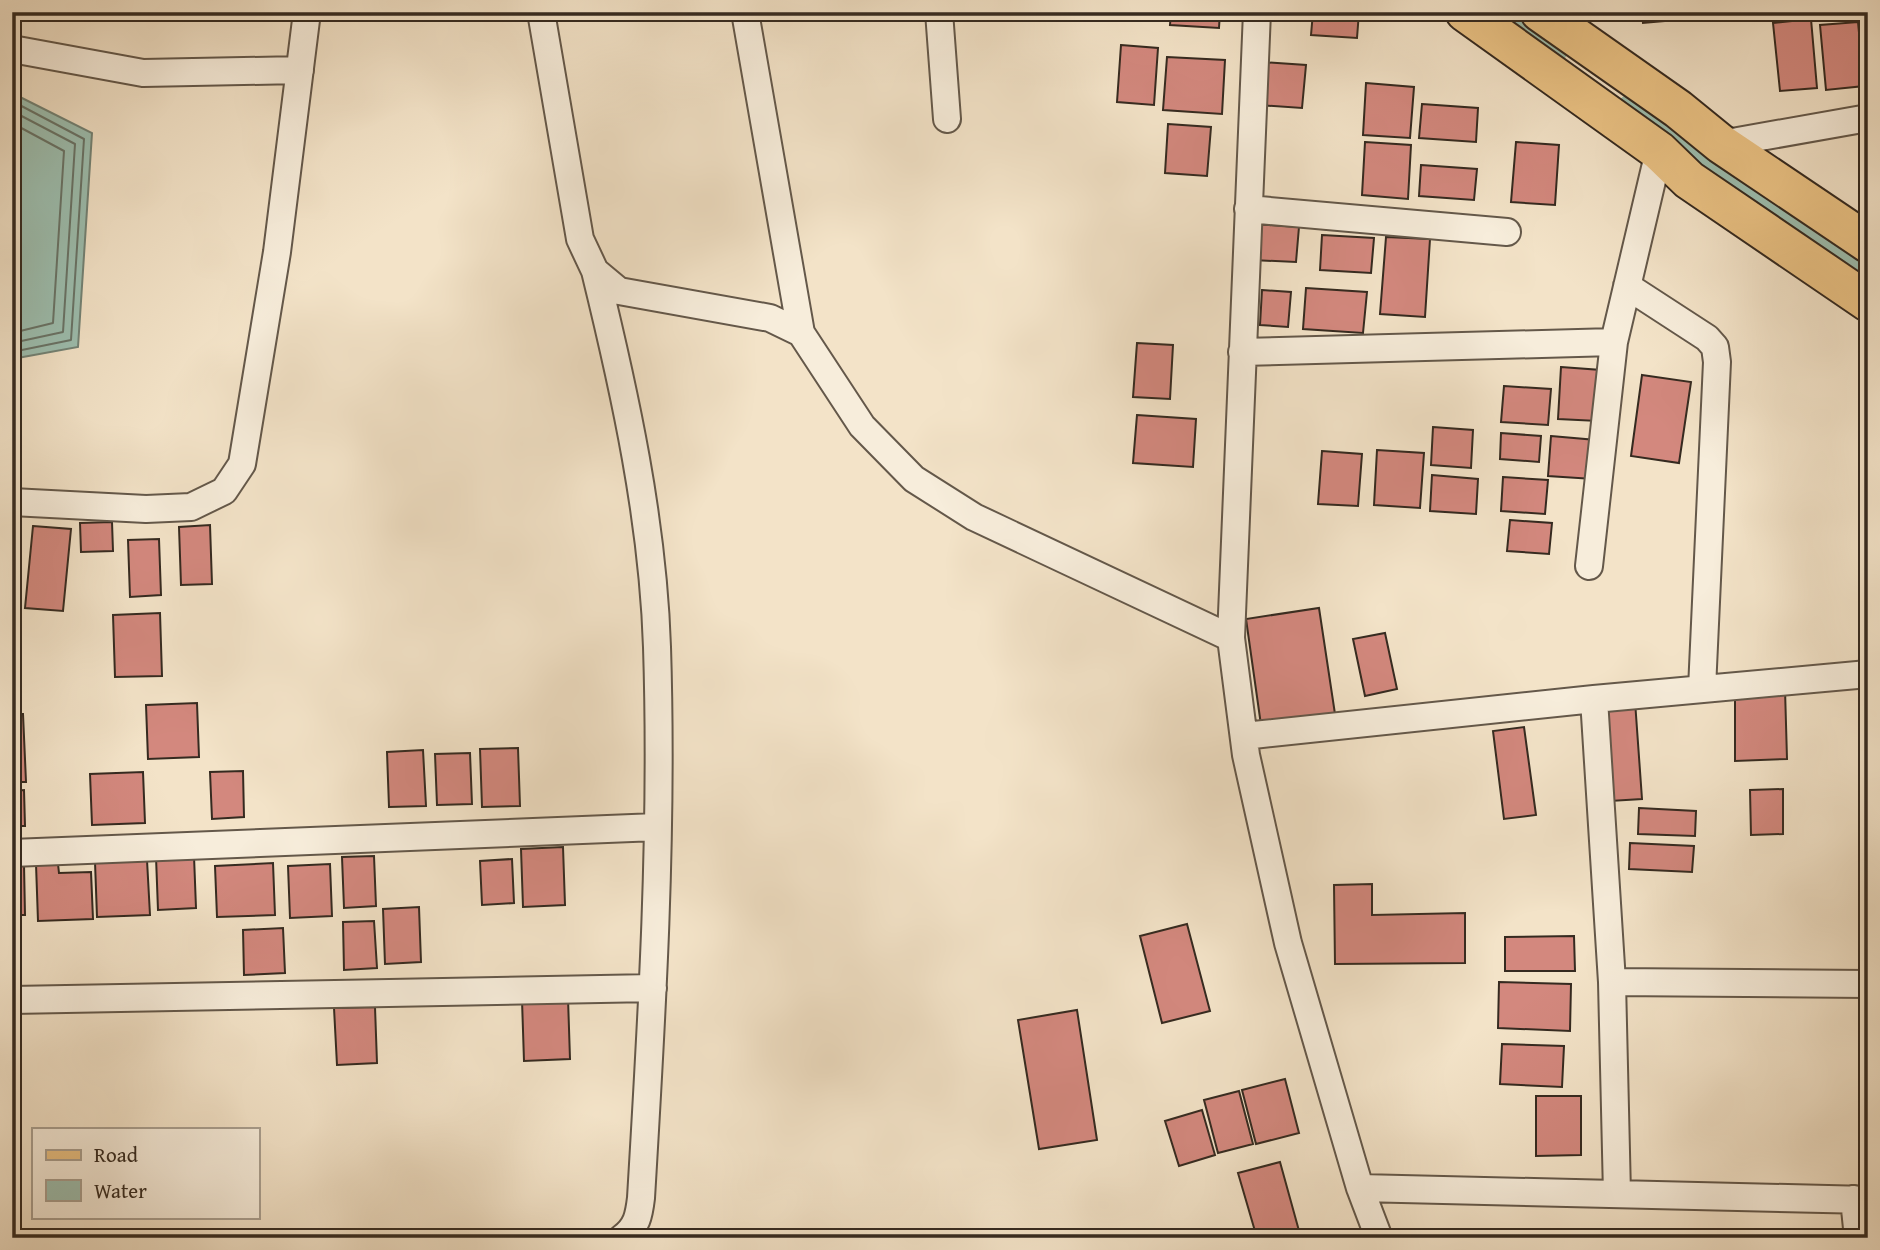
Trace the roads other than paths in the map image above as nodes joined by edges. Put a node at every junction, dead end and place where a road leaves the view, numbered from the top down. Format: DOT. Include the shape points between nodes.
graph roads {
  1 [pos="307,12"];
  2 [pos="541,12"];
  3 [pos="745,12"];
  4 [pos="939,12"];
  5 [pos="1257,12"];
  6 [pos="1465,12"];
  7 [pos="1539,12"];
  8 [pos="12,49"];
  9 [pos="300,70"];
  10 [pos="1868,118"];
  11 [pos="947,119"];
  12 [pos="1721,144"];
  13 [pos="1658,151"];
  14 [pos="1248,209"];
  15 [pos="1507,232"];
  16 [pos="1868,243"];
  17 [pos="596,271"];
  18 [pos="1627,286"];
  19 [pos="1868,302"];
  20 [pos="801,333"];
  21 [pos="1614,342"];
  22 [pos="1242,352"];
  23 [pos="12,502"];
  24 [pos="1589,566"];
  25 [pos="1231,638"];
  26 [pos="1868,674"];
  27 [pos="1702,689"];
  28 [pos="1594,699"];
  29 [pos="1244,736"];
  30 [pos="656,827"];
  31 [pos="12,853"];
  32 [pos="1612,982"];
  33 [pos="1868,984"];
  34 [pos="653,988"];
  35 [pos="12,1000"];
  36 [pos="1360,1188"];
  37 [pos="1617,1194"];
  38 [pos="1861,1200"];
  39 [pos="622,1238"];
  40 [pos="1379,1238"];
  41 [pos="1858,1238"];
  1 -- 9 [label="street"];
  2 -- 17 [label="street" via="580,239"];
  3 -- 20 [label="street"];
  4 -- 11 [label="street"];
  5 -- 14 [label="street"];
  6 -- 13 [label="main road"];
  7 -- 12 [label="main road"];
  8 -- 9 [label="street" via="143,73"];
  9 -- 23 [label="street" via="277,252 242,464 224,491 191,507"];
  10 -- 12 [label="street"];
  12 -- 16 [label="main road"];
  13 -- 18 [label="street"];
  13 -- 19 [label="main road" via="1689,180"];
  14 -- 15 [label="street"];
  14 -- 22 [label="street"];
  17 -- 20 [label="street" via="618,291 770,318"];
  17 -- 30 [label="street" via="622,379 646,537 657,646"];
  18 -- 21 [label="street"];
  18 -- 27 [label="street" via="1715,347"];
  20 -- 25 [label="street" via="862,426 914,479 974,517"];
  21 -- 22 [label="street"];
  21 -- 24 [label="street"];
  22 -- 25 [label="street"];
  25 -- 29 [label="street"];
  26 -- 27 [label="street"];
  27 -- 28 [label="street"];
  28 -- 29 [label="street"];
  28 -- 32 [label="street"];
  29 -- 36 [label="street" via="1289,943"];
  30 -- 31 [label="street"];
  30 -- 34 [label="street"];
  32 -- 33 [label="street"];
  32 -- 37 [label="street"];
  34 -- 35 [label="street"];
  34 -- 39 [label="street" via="641,1198 638,1219"];
  36 -- 37 [label="street"];
  36 -- 40 [label="street"];
  37 -- 38 [label="street"];
  38 -- 41 [label="street"];
}
